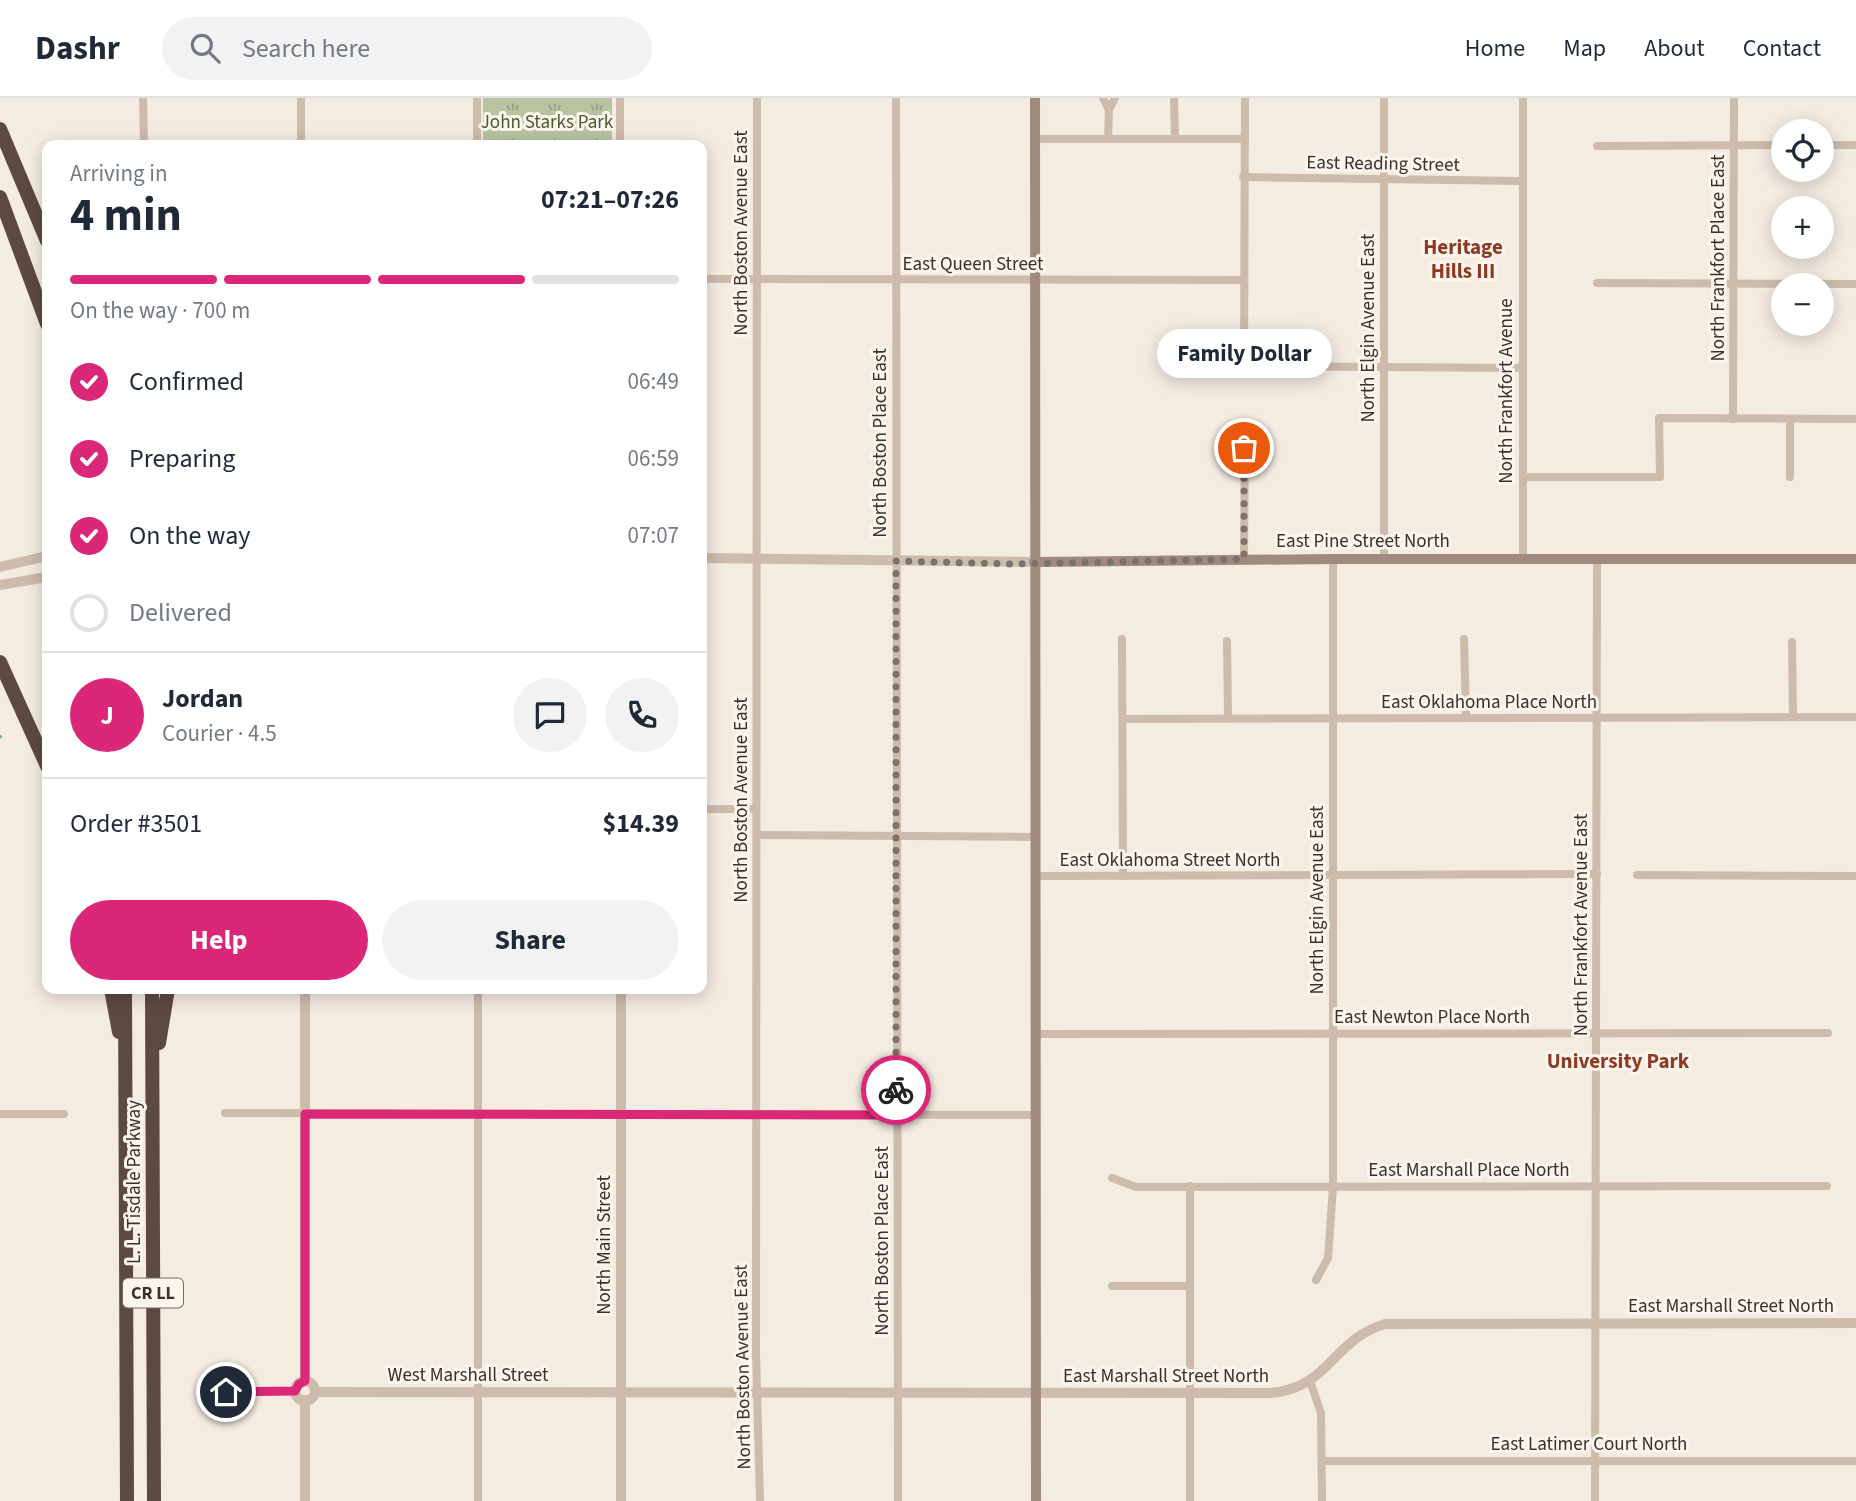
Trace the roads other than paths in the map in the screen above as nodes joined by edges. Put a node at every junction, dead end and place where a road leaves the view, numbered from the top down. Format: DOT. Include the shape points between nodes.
graph roads {
  1 [pos="144,98"];
  2 [pos="301,98"];
  3 [pos="477,98"];
  4 [pos="620,98"];
  5 [pos="757,98"];
  6 [pos="896,98"];
  7 [pos="1035,98"];
  8 [pos="1103,98"];
  9 [pos="1115,98"];
  10 [pos="1174,98"];
  11 [pos="1245,98"];
  12 [pos="1384,98"];
  13 [pos="1523,98"];
  14 [pos="1734,98"];
  15 [pos="1108,110"];
  16 [pos="0,129"];
  17 [pos="1035,139"];
  18 [pos="1108,139"];
  19 [pos="1175,139"];
  20 [pos="1245,139"];
  21 [pos="144,140"];
  22 [pos="301,140"];
  23 [pos="477,140"];
  24 [pos="620,140"];
  25 [pos="1734,145"];
  26 [pos="1771,145"];
  27 [pos="1834,145"];
  28 [pos="1856,145"];
  29 [pos="1597,146"];
  30 [pos="11,153"];
  31 [pos="1243,177"];
  32 [pos="1384,180"];
  33 [pos="1522,181"];
  34 [pos="0,197"];
  35 [pos="42,206"];
  36 [pos="42,230"];
  37 [pos="707,279"];
  38 [pos="757,279"];
  39 [pos="896,279"];
  40 [pos="1035,280"];
  41 [pos="1244,280"];
  42 [pos="1734,283"];
  43 [pos="1597,284"];
  44 [pos="1856,284"];
  45 [pos="42,310"];
  46 [pos="1383,368"];
  47 [pos="1522,368"];
  48 [pos="1734,419"];
  49 [pos="1790,419"];
  50 [pos="1856,419"];
  51 [pos="1245,427"];
  52 [pos="1523,477"];
  53 [pos="1790,477"];
  54 [pos="42,557"];
  55 [pos="707,558"];
  56 [pos="757,558"];
  57 [pos="1244,559"];
  58 [pos="1333,559"];
  59 [pos="1384,559"];
  60 [pos="1523,559"];
  61 [pos="1597,559"];
  62 [pos="1856,559"];
  63 [pos="896,561"];
  64 [pos="1034,562"];
  65 [pos="0,567"];
  66 [pos="42,578"];
  67 [pos="0,585"];
  68 [pos="1122,639"];
  69 [pos="1464,639"];
  70 [pos="1227,641"];
  71 [pos="1792,642"];
  72 [pos="0,662"];
  73 [pos="1856,716"];
  74 [pos="1597,717"];
  75 [pos="1793,717"];
  76 [pos="1228,718"];
  77 [pos="1333,718"];
  78 [pos="1466,718"];
  79 [pos="1123,719"];
  80 [pos="42,755"];
  81 [pos="707,809"];
  82 [pos="756,809"];
  83 [pos="757,835"];
  84 [pos="896,836"];
  85 [pos="1036,837"];
  86 [pos="1597,874"];
  87 [pos="1332,875"];
  88 [pos="1637,875"];
  89 [pos="1036,876"];
  90 [pos="1123,876"];
  91 [pos="1856,876"];
  92 [pos="112,994"];
  93 [pos="125,994"];
  94 [pos="152,994"];
  95 [pos="167,994"];
  96 [pos="305,994"];
  97 [pos="478,994"];
  98 [pos="621,994"];
  99 [pos="1597,1031"];
  100 [pos="1828,1033"];
  101 [pos="1036,1034"];
  102 [pos="1333,1034"];
  103 [pos="126,1072"];
  104 [pos="153,1085"];
  105 [pos="225,1113"];
  106 [pos="0,1114"];
  107 [pos="64,1114"];
  108 [pos="305,1114"];
  109 [pos="479,1114"];
  110 [pos="621,1114"];
  111 [pos="757,1114"];
  112 [pos="896,1115"];
  113 [pos="1036,1115"];
  114 [pos="1112,1178"];
  115 [pos="1190,1186"];
  116 [pos="1334,1186"];
  117 [pos="1593,1186"];
  118 [pos="1827,1186"];
  119 [pos="1316,1280"];
  120 [pos="1112,1286"];
  121 [pos="1189,1286"];
  122 [pos="1595,1323"];
  123 [pos="1856,1323"];
  124 [pos="305,1381"];
  125 [pos="1310,1381"];
  126 [pos="295,1391"];
  127 [pos="226,1392"];
  128 [pos="315,1392"];
  129 [pos="478,1392"];
  130 [pos="621,1392"];
  131 [pos="1190,1392"];
  132 [pos="759,1393"];
  133 [pos="899,1393"];
  134 [pos="1036,1393"];
  135 [pos="305,1401"];
  136 [pos="1595,1458"];
  137 [pos="1322,1461"];
  138 [pos="1856,1461"];
  139 [pos="127,1501"];
  140 [pos="154,1501"];
  141 [pos="305,1501"];
  142 [pos="478,1501"];
  143 [pos="621,1501"];
  144 [pos="760,1501"];
  145 [pos="898,1501"];
  146 [pos="1036,1501"];
  147 [pos="1189,1501"];
  148 [pos="1322,1501"];
  149 [pos="1595,1501"];
  1 -- 21 [label="street"];
  2 -- 22 [label="street"];
  3 -- 23 [label="street"];
  4 -- 24 [label="street"];
  5 -- 38 [label="street, North Boston Avenue East"];
  6 -- 39 [label="street, North Boston Place East"];
  7 -- 17 [label="main road"];
  8 -- 15 [label="street"];
  9 -- 15 [label="street"];
  10 -- 19 [label="street"];
  11 -- 20 [label="street"];
  12 -- 32 [label="street, North Elgin Avenue East"];
  13 -- 33 [label="street, North Frankfort Avenue"];
  14 -- 25 [label="street, North Frankfort Place East"];
  15 -- 18 [label="street"];
  16 -- 30 [label="highway"];
  17 -- 18 [label="street"];
  17 -- 40 [label="main road"];
  18 -- 19 [label="street"];
  19 -- 20 [label="street"];
  20 -- 31 [label="street"];
  25 -- 26 [label="street"];
  25 -- 29 [label="street"];
  25 -- 42 [label="street, North Frankfort Place East"];
  27 -- 28 [label="street"];
  30 -- 35 [label="highway"];
  30 -- 36 [label="highway"];
  31 -- 32 [label="street, East Reading Street"];
  31 -- 41 [label="street"];
  32 -- 33 [label="street, East Reading Street"];
  32 -- 46 [label="street, North Elgin Avenue East"];
  33 -- 47 [label="street, North Frankfort Avenue"];
  34 -- 45 [label="highway"];
  37 -- 38 [label="street, East Queen Street"];
  38 -- 39 [label="street, East Queen Street"];
  38 -- 56 [label="street, North Boston Avenue East"];
  39 -- 40 [label="street, East Queen Street"];
  39 -- 63 [label="street, North Boston Place East"];
  40 -- 41 [label="street, East Queen Street"];
  40 -- 64 [label="main road"];
  41 -- 46 [label="street" via="1244,366"];
  42 -- 43 [label="street"];
  42 -- 44 [label="street"];
  42 -- 48 [label="street, North Frankfort Place East"];
  46 -- 47 [label="street"];
  46 -- 59 [label="street, North Elgin Avenue East"];
  47 -- 52 [label="street, North Frankfort Avenue"];
  48 -- 49 [label="street"];
  48 -- 52 [label="street" via="1659,418 1660,477"];
  49 -- 50 [label="street"];
  49 -- 53 [label="street"];
  51 -- 57 [label="street"];
  52 -- 60 [label="street, North Frankfort Avenue"];
  54 -- 65 [label="street"];
  55 -- 56 [label="street, East Pine Street North"];
  56 -- 63 [label="street, East Pine Street North"];
  56 -- 82 [label="street, North Boston Avenue East"];
  57 -- 58 [label="main road, East Pine Street North"];
  57 -- 64 [label="main road, East Pine Street North"];
  58 -- 59 [label="main road, East Pine Street North"];
  58 -- 77 [label="street, North Elgin Avenue East"];
  59 -- 60 [label="main road, East Pine Street North"];
  60 -- 61 [label="main road, East Pine Street North"];
  61 -- 62 [label="main road, East Pine Street North"];
  61 -- 74 [label="street, North Frankfort Avenue East"];
  63 -- 64 [label="street, East Pine Street North"];
  63 -- 84 [label="street, North Boston Place East"];
  64 -- 85 [label="main road"];
  66 -- 67 [label="street"];
  68 -- 79 [label="street"];
  69 -- 78 [label="street"];
  70 -- 76 [label="street"];
  71 -- 75 [label="street"];
  72 -- 80 [label="highway"];
  73 -- 75 [label="street, East Oklahoma Place North"];
  74 -- 75 [label="street, East Oklahoma Place North"];
  74 -- 78 [label="street, East Oklahoma Place North"];
  74 -- 86 [label="street, North Frankfort Avenue East"];
  76 -- 77 [label="street, East Oklahoma Place North"];
  76 -- 79 [label="street, East Oklahoma Place North"];
  77 -- 78 [label="street, East Oklahoma Place North"];
  77 -- 87 [label="street, North Elgin Avenue East"];
  79 -- 90 [label="street"];
  81 -- 82 [label="street"];
  82 -- 83 [label="street, North Boston Avenue East"];
  83 -- 84 [label="street"];
  83 -- 111 [label="street, North Boston Avenue East"];
  84 -- 85 [label="street"];
  84 -- 112 [label="street, North Boston Place East"];
  85 -- 89 [label="main road"];
  86 -- 87 [label="street, East Oklahoma Street North"];
  86 -- 99 [label="street, North Frankfort Avenue East"];
  87 -- 90 [label="street, East Oklahoma Street North"];
  87 -- 102 [label="street, North Elgin Avenue East"];
  88 -- 91 [label="street"];
  89 -- 90 [label="street, East Oklahoma Street North"];
  89 -- 101 [label="main road"];
  92 -- 103 [label="highway"];
  93 -- 103 [label="highway, L. L. Tisdale Parkway / CR LL"];
  94 -- 104 [label="highway, L. L. Tisdale Parkway / CR LL"];
  95 -- 104 [label="highway"];
  96 -- 108 [label="street"];
  97 -- 109 [label="street"];
  98 -- 110 [label="street, North Main Street"];
  99 -- 100 [label="street, East Newton Place North"];
  99 -- 102 [label="street, East Newton Place North"];
  99 -- 117 [label="street, North Frankfort Avenue East"];
  101 -- 102 [label="street, East Newton Place North"];
  101 -- 113 [label="main road"];
  102 -- 116 [label="street, North Elgin Avenue East"];
  103 -- 139 [label="highway, L. L. Tisdale Parkway / CR LL"];
  104 -- 140 [label="highway, L. L. Tisdale Parkway / CR LL"];
  105 -- 108 [label="street"];
  106 -- 107 [label="street"];
  108 -- 109 [label="street"];
  108 -- 124 [label="street"];
  109 -- 110 [label="street"];
  109 -- 129 [label="street"];
  110 -- 111 [label="street"];
  110 -- 130 [label="street, North Main Street"];
  111 -- 112 [label="street"];
  111 -- 132 [label="street, North Boston Avenue East"];
  112 -- 113 [label="street"];
  112 -- 133 [label="street, North Boston Place East"];
  113 -- 134 [label="main road"];
  114 -- 115 [label="street, East Marshall Place North" via="1136,1187"];
  115 -- 116 [label="street, East Marshall Place North"];
  115 -- 121 [label="street"];
  116 -- 117 [label="street, East Marshall Place North"];
  116 -- 119 [label="street, North Elgin Avenue East" via="1328,1258"];
  117 -- 118 [label="street, East Marshall Place North"];
  117 -- 122 [label="street, North Frankfort Avenue East"];
  120 -- 121 [label="street"];
  121 -- 131 [label="street"];
  122 -- 123 [label="street, East Marshall Street North"];
  122 -- 125 [label="street, East Marshall Street North" via="1385,1324 1350,1341"];
  122 -- 136 [label="street, North Frankfort Avenue East"];
  124 -- 126 [label="street"];
  124 -- 128 [label="street"];
  125 -- 131 [label="street, East Marshall Street North" via="1280,1393"];
  125 -- 137 [label="street" via="1321,1413"];
  126 -- 127 [label="street"];
  126 -- 135 [label="street"];
  128 -- 129 [label="street, West Marshall Street"];
  128 -- 135 [label="street"];
  129 -- 130 [label="street, West Marshall Street"];
  129 -- 142 [label="street"];
  130 -- 132 [label="street, East Marshall Street North"];
  130 -- 143 [label="street, North Main Street"];
  131 -- 134 [label="street, East Marshall Street North"];
  131 -- 147 [label="street"];
  132 -- 133 [label="street, East Marshall Street North"];
  132 -- 144 [label="street, North Boston Avenue East"];
  133 -- 134 [label="street, East Marshall Street North"];
  133 -- 145 [label="street, North Boston Place East"];
  134 -- 146 [label="main road"];
  135 -- 141 [label="street"];
  136 -- 137 [label="street, East Latimer Court North"];
  136 -- 138 [label="street, East Latimer Court North"];
  136 -- 149 [label="street, North Frankfort Avenue East"];
  137 -- 148 [label="street"];
}
